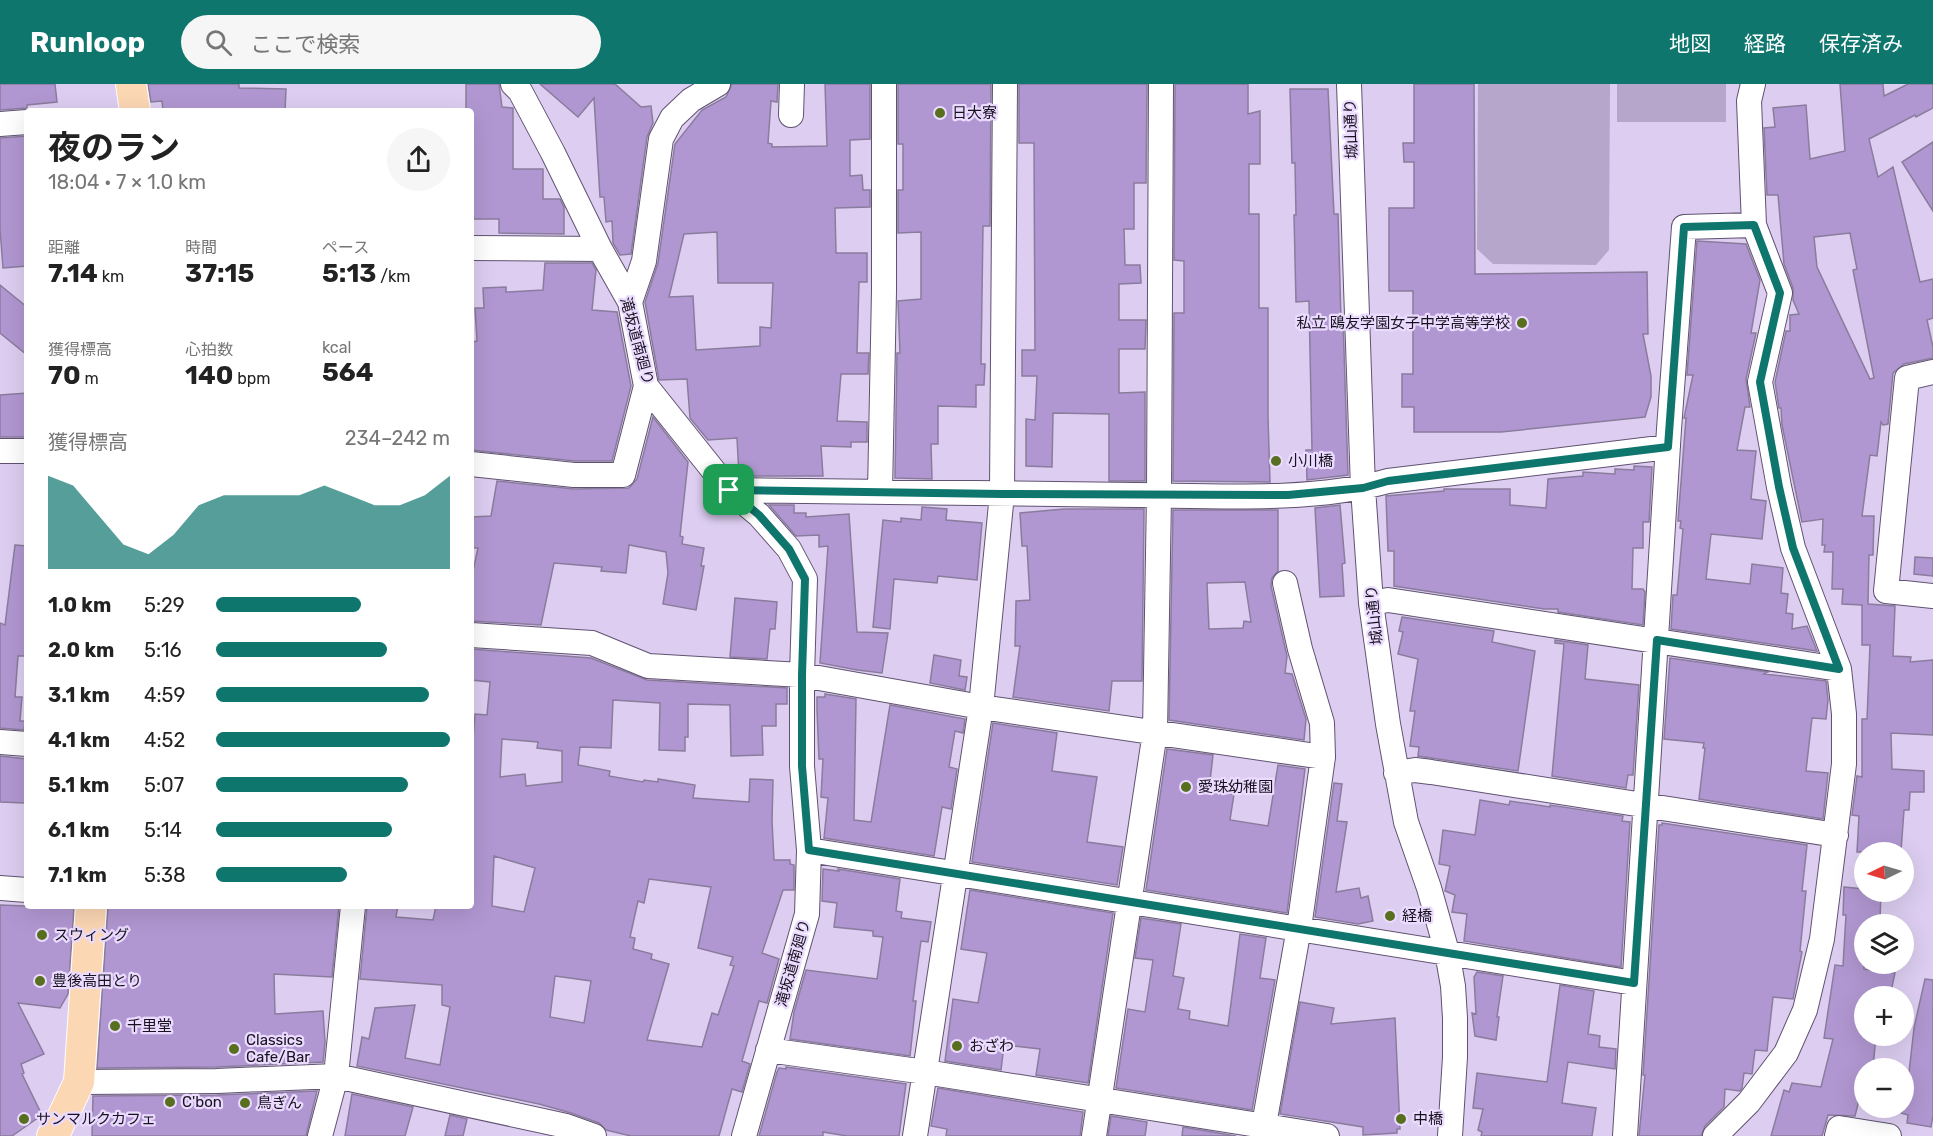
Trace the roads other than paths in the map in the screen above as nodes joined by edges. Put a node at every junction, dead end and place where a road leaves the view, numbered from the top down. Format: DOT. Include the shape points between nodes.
graph roads {
  1 [pos="132,84"];
  2 [pos="513,84"];
  3 [pos="718,84"];
  4 [pos="792,84"];
  5 [pos="884,84"];
  6 [pos="1005,84"];
  7 [pos="1161,84"];
  8 [pos="1349,84"];
  9 [pos="1753,84"];
  10 [pos="135,108"];
  11 [pos="791,115"];
  12 [pos="24,122"];
  13 [pos="0,124"];
  14 [pos="1754,225"];
  15 [pos="474,248"];
  16 [pos="600,249"];
  17 [pos="630,302"];
  18 [pos="1933,372"];
  19 [pos="646,386"];
  20 [pos="1668,447"];
  21 [pos="0,451"];
  22 [pos="24,451"];
  23 [pos="474,464"];
  24 [pos="1363,488"];
  25 [pos="729,490"];
  26 [pos="880,492"];
  27 [pos="1002,494"];
  28 [pos="1160,495"];
  29 [pos="1285,583"];
  30 [pos="1933,596"];
  31 [pos="1371,603"];
  32 [pos="474,635"];
  33 [pos="1657,640"];
  34 [pos="1839,669"];
  35 [pos="802,675"];
  36 [pos="981,707"];
  37 [pos="1155,732"];
  38 [pos="0,742"];
  39 [pos="24,744"];
  40 [pos="1323,757"];
  41 [pos="1396,773"];
  42 [pos="1646,805"];
  43 [pos="1836,835"];
  44 [pos="809,850"];
  45 [pos="956,874"];
  46 [pos="0,888"];
  47 [pos="24,890"];
  48 [pos="1129,901"];
  49 [pos="91,909"];
  50 [pos="353,909"];
  51 [pos="1299,928"];
  52 [pos="1447,952"];
  53 [pos="1634,983"];
  54 [pos="768,1050"];
  55 [pos="926,1072"];
  56 [pos="336,1076"];
  57 [pos="79,1082"];
  58 [pos="1100,1100"];
  59 [pos="1263,1131"];
  60 [pos="52,1136"];
  61 [pos="320,1136"];
  62 [pos="594,1136"];
  63 [pos="744,1136"];
  64 [pos="915,1136"];
  65 [pos="1094,1136"];
  66 [pos="1327,1136"];
  67 [pos="1450,1136"];
  68 [pos="1625,1136"];
  69 [pos="1715,1136"];
  70 [pos="1837,1136"];
  71 [pos="1888,1136"];
  1 -- 10 [label="main road"];
  2 -- 16 [label="street, 滝坂道南廻り" via="553,153"];
  3 -- 17 [label="street" via="691,100 672,118 661,139 644,261"];
  4 -- 11 [label="street"];
  5 -- 26 [label="street"];
  6 -- 27 [label="street"];
  7 -- 28 [label="street"];
  8 -- 24 [label="street, 城山通り"];
  9 -- 14 [label="street" via="1749,101"];
  12 -- 13 [label="street"];
  14 -- 20 [label="street" via="1684,227"];
  14 -- 34 [label="street" via="1780,293 1760,382 1779,487 1793,548"];
  15 -- 16 [label="street"];
  16 -- 17 [label="street, 滝坂道南廻り"];
  17 -- 19 [label="street, 滝坂道南廻り"];
  18 -- 30 [label="street" via="1906,378 1886,591"];
  19 -- 23 [label="street" via="623,475 574,475"];
  19 -- 25 [label="street, 滝坂道南廻り"];
  20 -- 24 [label="street" via="1388,481"];
  20 -- 33 [label="street"];
  21 -- 22 [label="street"];
  24 -- 28 [label="street" via="1288,495"];
  24 -- 31 [label="street, 城山通り"];
  25 -- 26 [label="street"];
  25 -- 35 [label="street, 滝坂道南廻り" via="759,515 789,549 805,579"];
  26 -- 27 [label="street"];
  27 -- 28 [label="street"];
  27 -- 36 [label="street"];
  28 -- 37 [label="street"];
  29 -- 40 [label="street" via="1322,723"];
  31 -- 33 [label="street" via="1388,600"];
  31 -- 41 [label="street, 城山通り"];
  32 -- 35 [label="street" via="592,644 648,666"];
  33 -- 34 [label="street"];
  33 -- 42 [label="street"];
  34 -- 43 [label="street" via="1844,764"];
  35 -- 36 [label="street"];
  35 -- 44 [label="street, 滝坂道南廻り" via="802,766"];
  36 -- 37 [label="street"];
  36 -- 45 [label="street"];
  37 -- 40 [label="street"];
  37 -- 48 [label="street"];
  38 -- 39 [label="street"];
  40 -- 51 [label="street"];
  41 -- 42 [label="street" via="1431,772"];
  41 -- 52 [label="street, 城山通り" via="1406,822"];
  42 -- 43 [label="street"];
  42 -- 53 [label="street"];
  43 -- 69 [label="street" via="1822,939 1805,1010 1786,1053 1749,1102"];
  44 -- 45 [label="street"];
  44 -- 54 [label="street, 滝坂道南廻り" via="807,914"];
  45 -- 48 [label="street"];
  45 -- 55 [label="street"];
  46 -- 47 [label="street"];
  48 -- 51 [label="street"];
  48 -- 58 [label="street"];
  49 -- 57 [label="main road"];
  50 -- 56 [label="street"];
  51 -- 52 [label="street"];
  51 -- 59 [label="street"];
  52 -- 53 [label="street"];
  52 -- 67 [label="street, 城山通り" via="1455,1018"];
  53 -- 68 [label="street"];
  54 -- 55 [label="street"];
  54 -- 63 [label="street, 滝坂道南廻り"];
  55 -- 58 [label="street"];
  55 -- 64 [label="street"];
  56 -- 57 [label="street"];
  56 -- 61 [label="street"];
  56 -- 62 [label="street" via="566,1126"];
  57 -- 60 [label="main road"];
  58 -- 59 [label="street"];
  58 -- 65 [label="street"];
  59 -- 66 [label="street"];
  70 -- 71 [label="street" via="1839,1128"];
}
